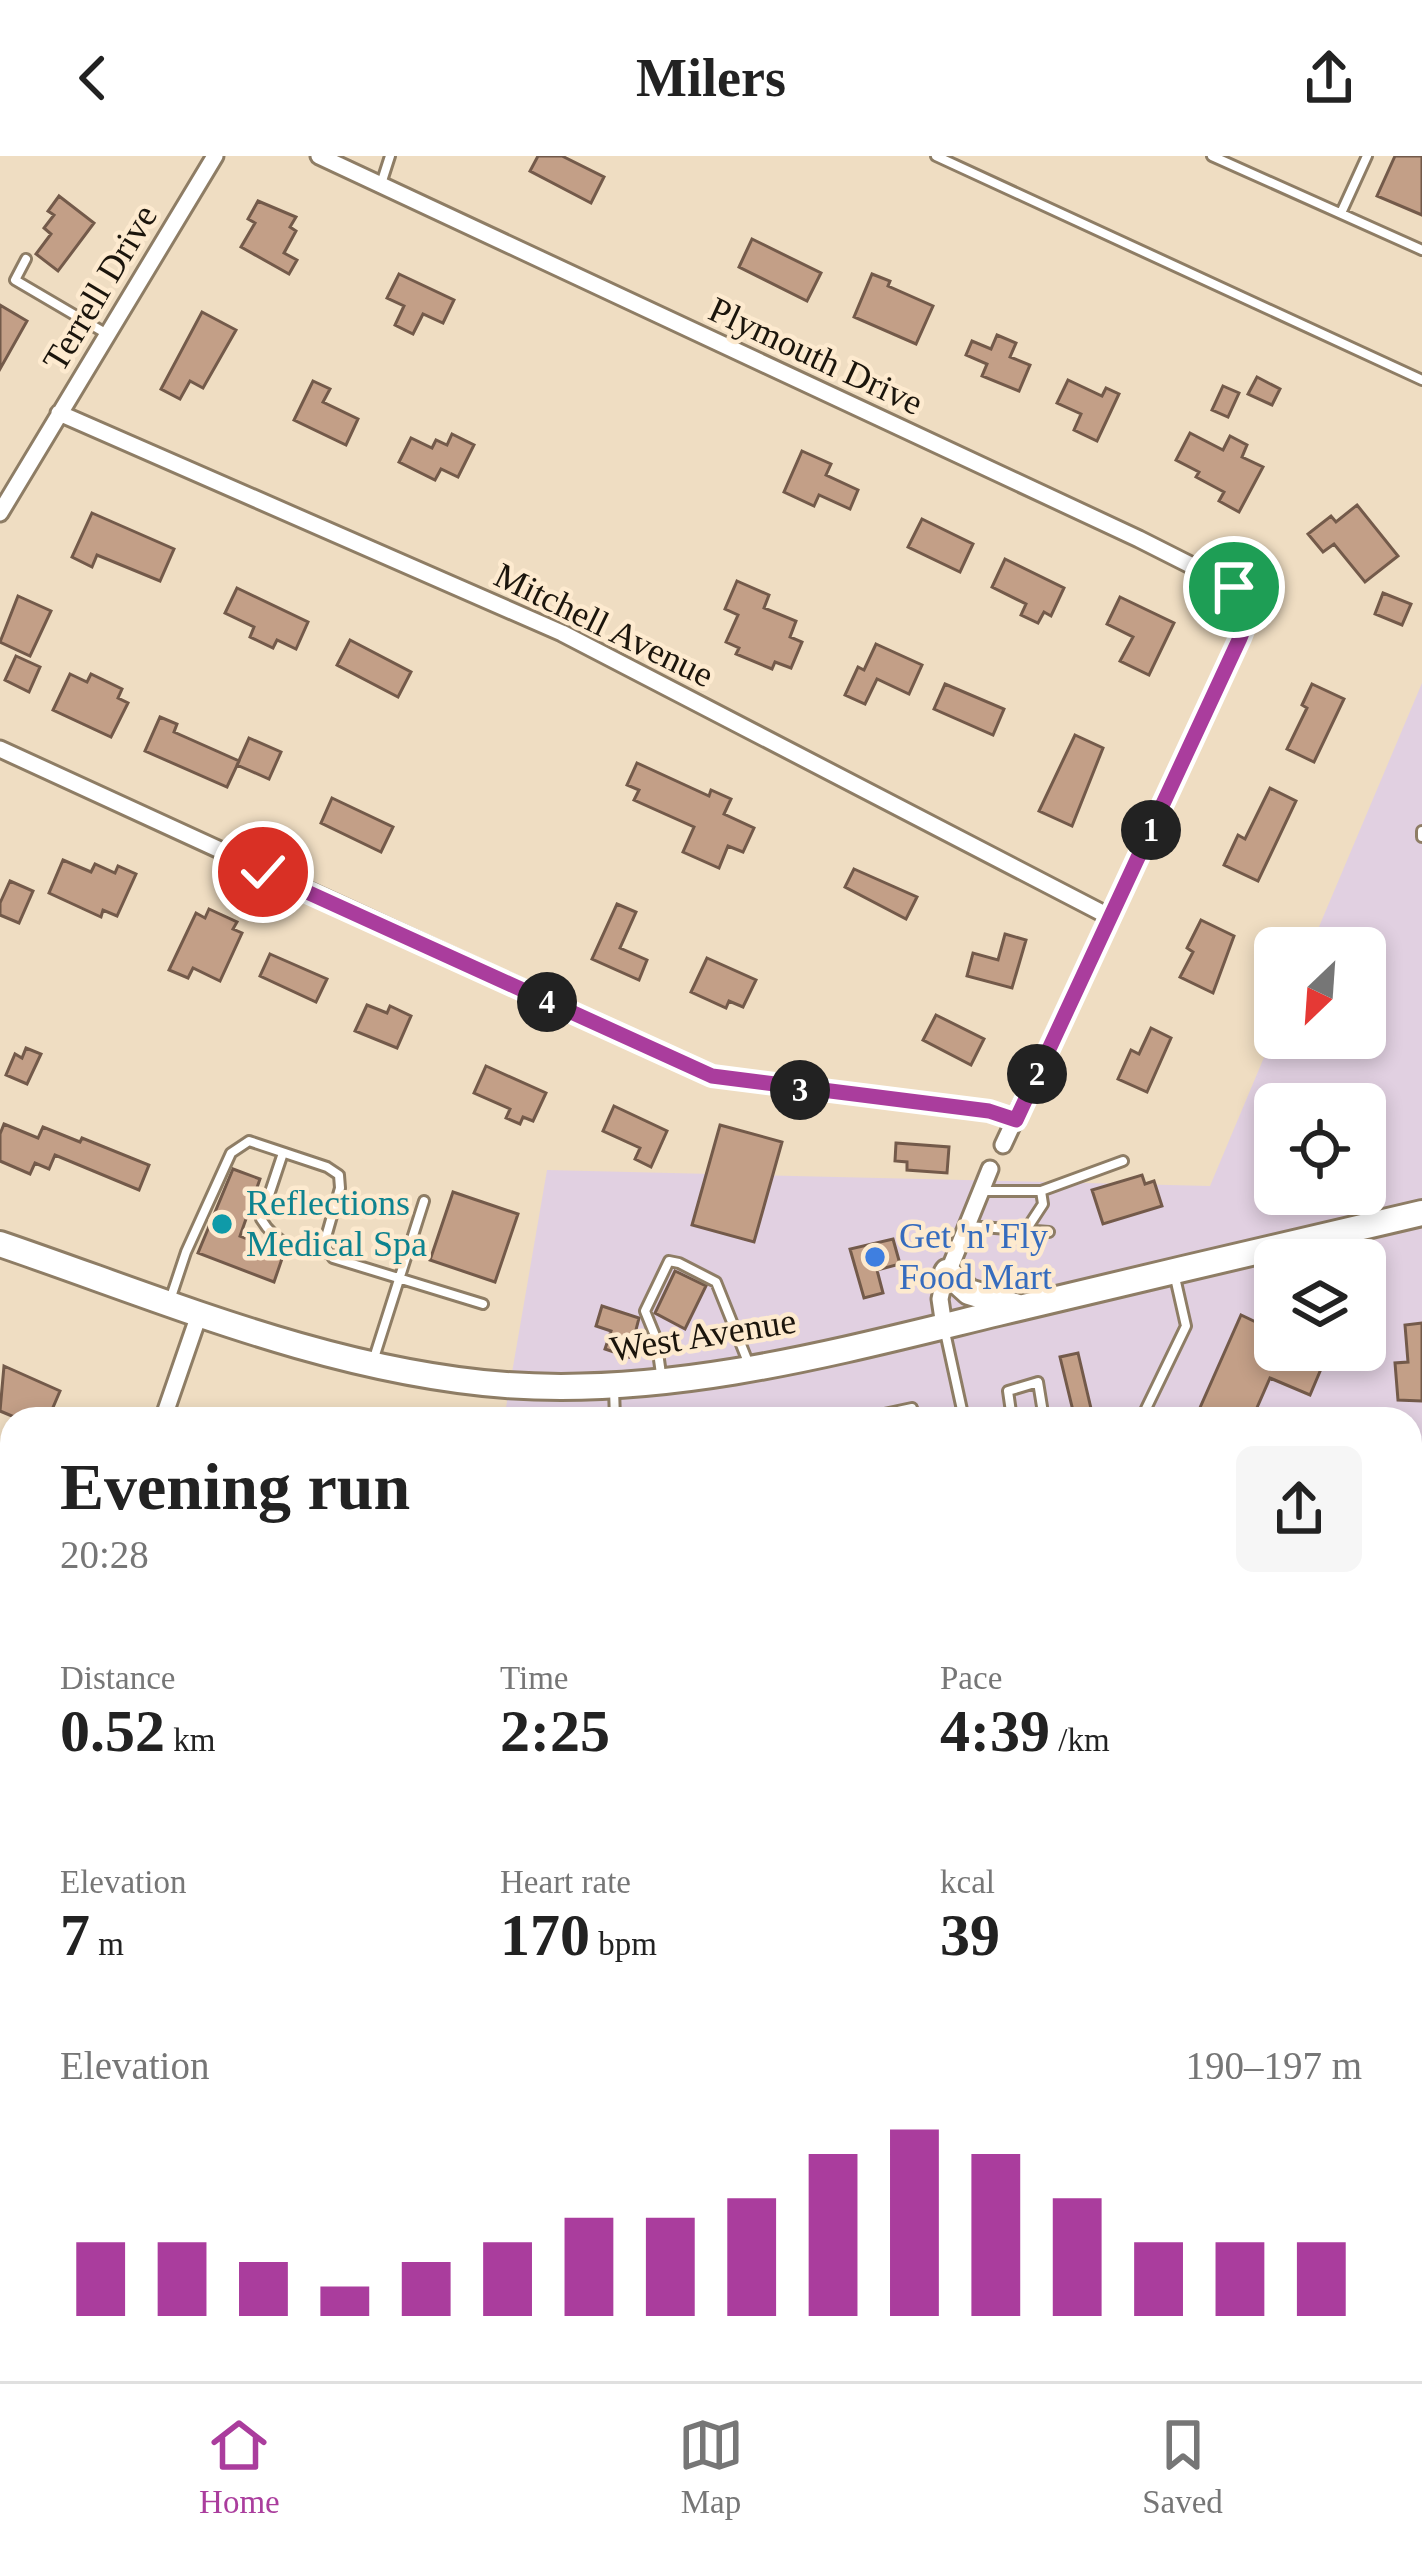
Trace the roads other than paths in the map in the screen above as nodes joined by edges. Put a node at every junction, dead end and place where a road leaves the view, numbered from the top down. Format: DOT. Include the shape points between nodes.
graph roads {
  1 [pos="215,156"];
  2 [pos="319,156"];
  3 [pos="390,156"];
  4 [pos="936,156"];
  5 [pos="1212,156"];
  6 [pos="1242,156"];
  7 [pos="1367,156"];
  8 [pos="1237,167"];
  9 [pos="380,185"];
  10 [pos="1341,213"];
  11 [pos="1422,250"];
  12 [pos="26,260"];
  13 [pos="107,334"];
  14 [pos="1422,380"];
  15 [pos="59,413"];
  16 [pos="0,513"];
  17 [pos="0,749"];
  18 [pos="1110,917"];
  19 [pos="1016,1120"];
  20 [pos="1003,1145"];
  21 [pos="283,1153"];
  22 [pos="1123,1161"];
  23 [pos="990,1169"];
  24 [pos="980,1191"];
  25 [pos="1041,1191"];
  26 [pos="424,1201"];
  27 [pos="1422,1213"];
  28 [pos="966,1226"];
  29 [pos="1026,1230"];
  30 [pos="1049,1232"];
  31 [pos="1344,1232"];
  32 [pos="1346,1239"];
  33 [pos="0,1244"];
  34 [pos="327,1252"];
  35 [pos="1174,1271"];
  36 [pos="947,1272"];
  37 [pos="398,1281"];
  38 [pos="170,1302"];
  39 [pos="482,1304"];
  40 [pos="1020,1308"];
  41 [pos="200,1312"];
  42 [pos="944,1326"];
  43 [pos="372,1365"];
  44 [pos="751,1369"];
  45 [pos="662,1382"];
  46 [pos="614,1388"];
  47 [pos="167,1407"];
  48 [pos="615,1407"];
  49 [pos="961,1407"];
  50 [pos="1010,1407"];
  51 [pos="1042,1407"];
  52 [pos="1148,1407"];
  1 -- 13 [label="street, Terrell Drive"];
  2 -- 9 [label="street, Plymouth Drive"];
  3 -- 9 [label="lane"];
  4 -- 14 [label="lane"];
  5 -- 8 [label="lane"];
  6 -- 8 [label="lane"];
  7 -- 10 [label="lane"];
  8 -- 10 [label="lane"];
  9 -- 18 [label="street, Plymouth Drive" via="1246,599 1240,638"];
  10 -- 11 [label="lane"];
  12 -- 13 [label="lane" via="15,280"];
  13 -- 15 [label="street, Terrell Drive"];
  15 -- 16 [label="street, Terrell Drive"];
  15 -- 18 [label="street, Mitchell Avenue" via="562,633"];
  17 -- 19 [label="street" via="712,1076"];
  18 -- 19 [label="street"];
  19 -- 20 [label="street"];
  21 -- 34 [label="lane" via="338,1175"];
  21 -- 34 [label="lane" via="261,1219 303,1252"];
  21 -- 38 [label="lane" via="249,1141 231,1153"];
  22 -- 25 [label="lane"];
  23 -- 24 [label="street"];
  24 -- 25 [label="lane"];
  24 -- 28 [label="street"];
  25 -- 29 [label="lane" via="1043,1204"];
  26 -- 37 [label="lane"];
  27 -- 31 [label="main road, West Avenue"];
  28 -- 29 [label="lane"];
  28 -- 36 [label="street"];
  29 -- 30 [label="lane"];
  31 -- 32 [label="lane"];
  31 -- 35 [label="main road, West Avenue"];
  33 -- 38 [label="main road, West Avenue"];
  34 -- 37 [label="lane"];
  35 -- 40 [label="main road, West Avenue"];
  35 -- 52 [label="lane" via="1186,1326"];
  36 -- 40 [label="main road" via="969,1292"];
  36 -- 42 [label="street"];
  37 -- 39 [label="lane"];
  37 -- 43 [label="lane"];
  38 -- 41 [label="main road, West Avenue"];
  40 -- 42 [label="main road, West Avenue"];
  41 -- 43 [label="main road, West Avenue"];
  41 -- 47 [label="street"];
  42 -- 44 [label="main road, West Avenue"];
  42 -- 49 [label="lane"];
  43 -- 46 [label="main road, West Avenue" via="504,1385"];
  44 -- 45 [label="main road, West Avenue"];
  44 -- 45 [label="lane" via="716,1282 669,1261 645,1311"];
  45 -- 46 [label="main road, West Avenue"];
  46 -- 48 [label="lane"];
  50 -- 51 [label="lane" via="1008,1391 1038,1382"];
}
